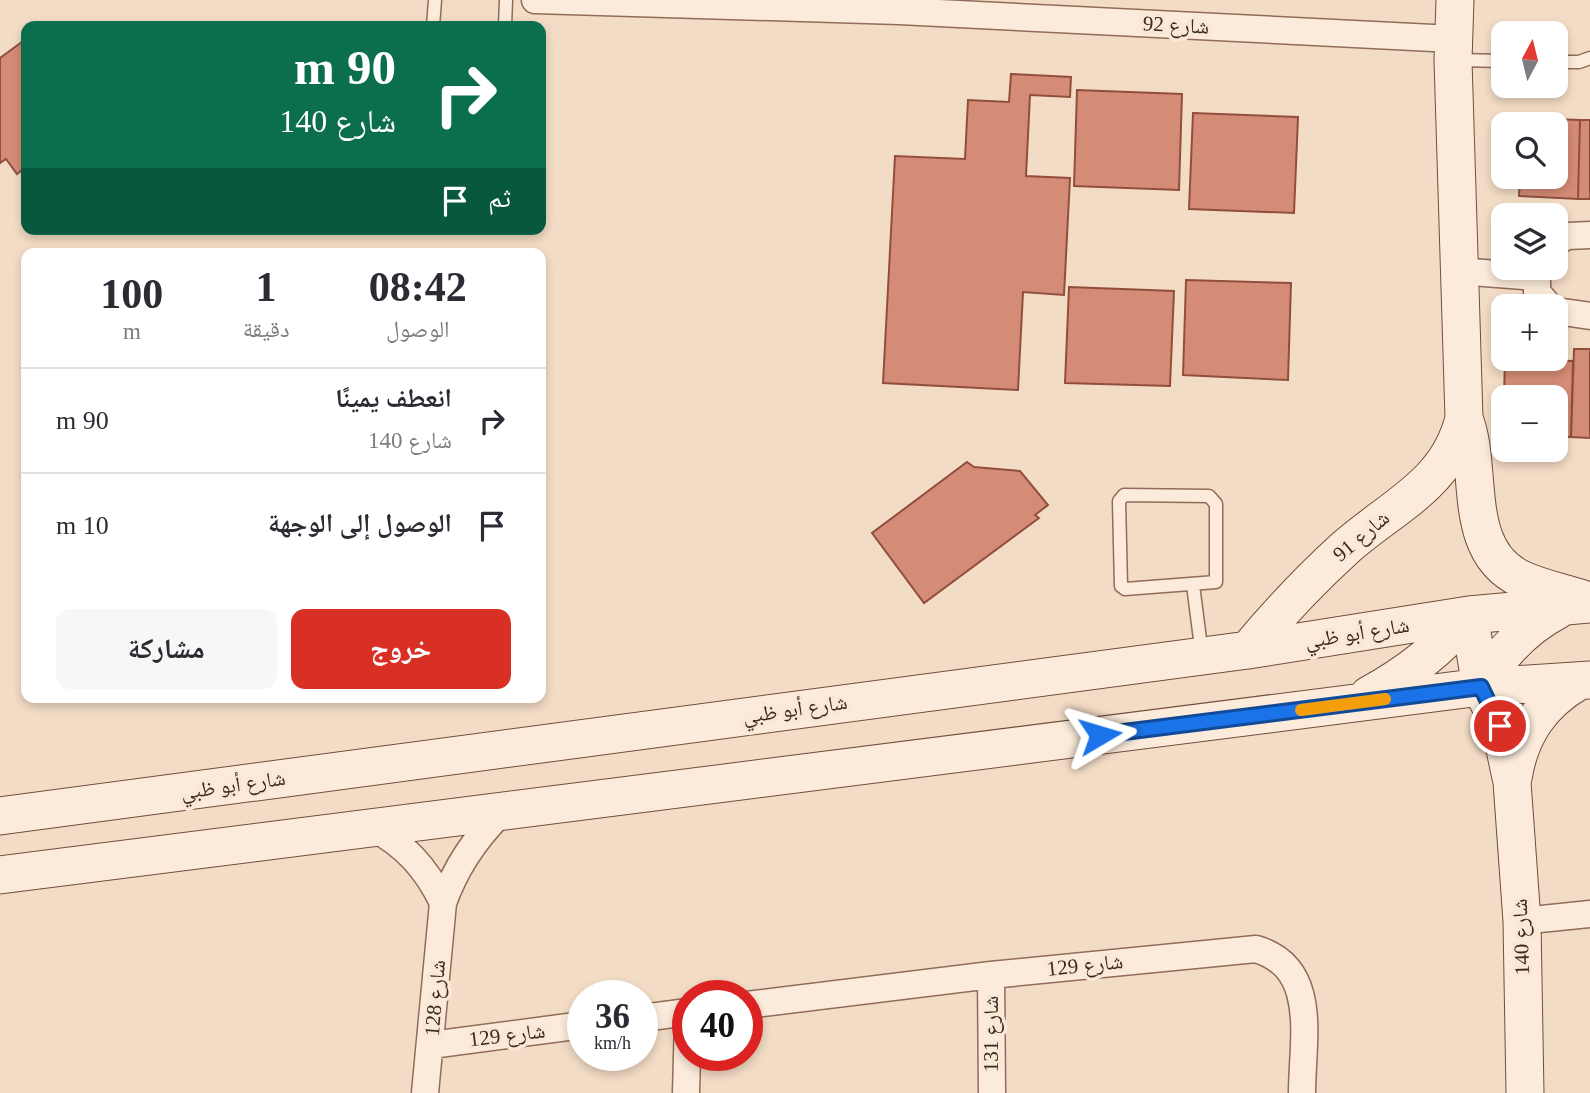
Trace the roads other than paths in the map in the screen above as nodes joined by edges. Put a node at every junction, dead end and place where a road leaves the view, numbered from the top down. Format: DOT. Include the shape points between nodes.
graph roads {
  1 [pos="435,0"];
  2 [pos="506,0"];
  3 [pos="536,0"];
  4 [pos="1455,0"];
  5 [pos="606,1"];
  6 [pos="698,2"];
  7 [pos="900,6"];
  8 [pos="433,21"];
  9 [pos="505,21"];
  10 [pos="1453,49"];
  11 [pos="1491,58"];
  12 [pos="1590,58"];
  13 [pos="1568,62"];
  14 [pos="1590,235"];
  15 [pos="1568,236"];
  16 [pos="1458,271"];
  17 [pos="1491,271"];
  18 [pos="1568,313"];
  19 [pos="1590,316"];
  20 [pos="1464,418"];
  21 [pos="1193,585"];
  22 [pos="1581,604"];
  23 [pos="1469,615"];
  24 [pos="1248,650"];
  25 [pos="1202,655"];
  26 [pos="1584,680"];
  27 [pos="1481,687"];
  28 [pos="1344,705"];
  29 [pos="1512,782"];
  30 [pos="505,810"];
  31 [pos="0,816"];
  32 [pos="371,827"];
  33 [pos="0,875"];
  34 [pos="443,903"];
  35 [pos="1590,914"];
  36 [pos="1521,921"];
  37 [pos="991,975"];
  38 [pos="763,1002"];
  39 [pos="567,1027"];
  40 [pos="431,1045"];
  41 [pos="687,1071"];
  42 [pos="425,1093"];
  43 [pos="686,1093"];
  44 [pos="992,1093"];
  45 [pos="1302,1093"];
  46 [pos="1525,1093"];
  1 -- 8 [label="lane"];
  2 -- 9 [label="lane"];
  3 -- 5 [label="street, شارع 92"];
  4 -- 10 [label="street, شارع 91"];
  5 -- 6 [label="street, شارع 92"];
  6 -- 7 [label="street, شارع 92"];
  7 -- 10 [label="street, شارع 92"];
  10 -- 11 [label="lane"];
  10 -- 16 [label="street, شارع 91"];
  12 -- 13 [label="lane"];
  14 -- 15 [label="street"];
  16 -- 17 [label="street"];
  16 -- 20 [label="street, شارع 91"];
  18 -- 19 [label="street"];
  20 -- 22 [label="street, شارع 91" via="1475,458 1478,516 1491,552 1519,578"];
  20 -- 24 [label="street, شارع 91" via="1450,458 1436,475 1311,580"];
  21 -- 21 [label="lane" via="1217,579 1213,499 1120,497 1121,586"];
  21 -- 25 [label="lane"];
  22 -- 23 [label="street, شارع أبو ظبي"];
  22 -- 27 [label="street" via="1524,632 1505,650"];
  23 -- 24 [label="street, شارع أبو ظبي"];
  23 -- 27 [label="street, شارع 140"];
  23 -- 28 [label="street" via="1412,670"];
  24 -- 25 [label="street, شارع أبو ظبي"];
  25 -- 31 [label="street, شارع أبو ظبي"];
  26 -- 27 [label="street"];
  26 -- 29 [label="street, شارع 140" via="1562,691 1535,718 1518,752"];
  27 -- 28 [label="street"];
  27 -- 29 [label="street, شارع 140" via="1500,726"];
  28 -- 30 [label="street"];
  29 -- 36 [label="street, شارع 140"];
  30 -- 32 [label="street"];
  30 -- 34 [label="street, شارع 128" via="471,846"];
  32 -- 33 [label="street"];
  32 -- 34 [label="street" via="415,858"];
  34 -- 40 [label="street, شارع 128"];
  35 -- 36 [label="street"];
  36 -- 46 [label="street, شارع 140"];
  37 -- 38 [label="street, شارع 129"];
  37 -- 44 [label="street, شارع 131"];
  37 -- 45 [label="street, شارع 129" via="1239,950 1273,954 1288,964 1303,995"];
  39 -- 40 [label="street, شارع 129"];
  40 -- 42 [label="street, شارع 128"];
  41 -- 43 [label="street"];
}
